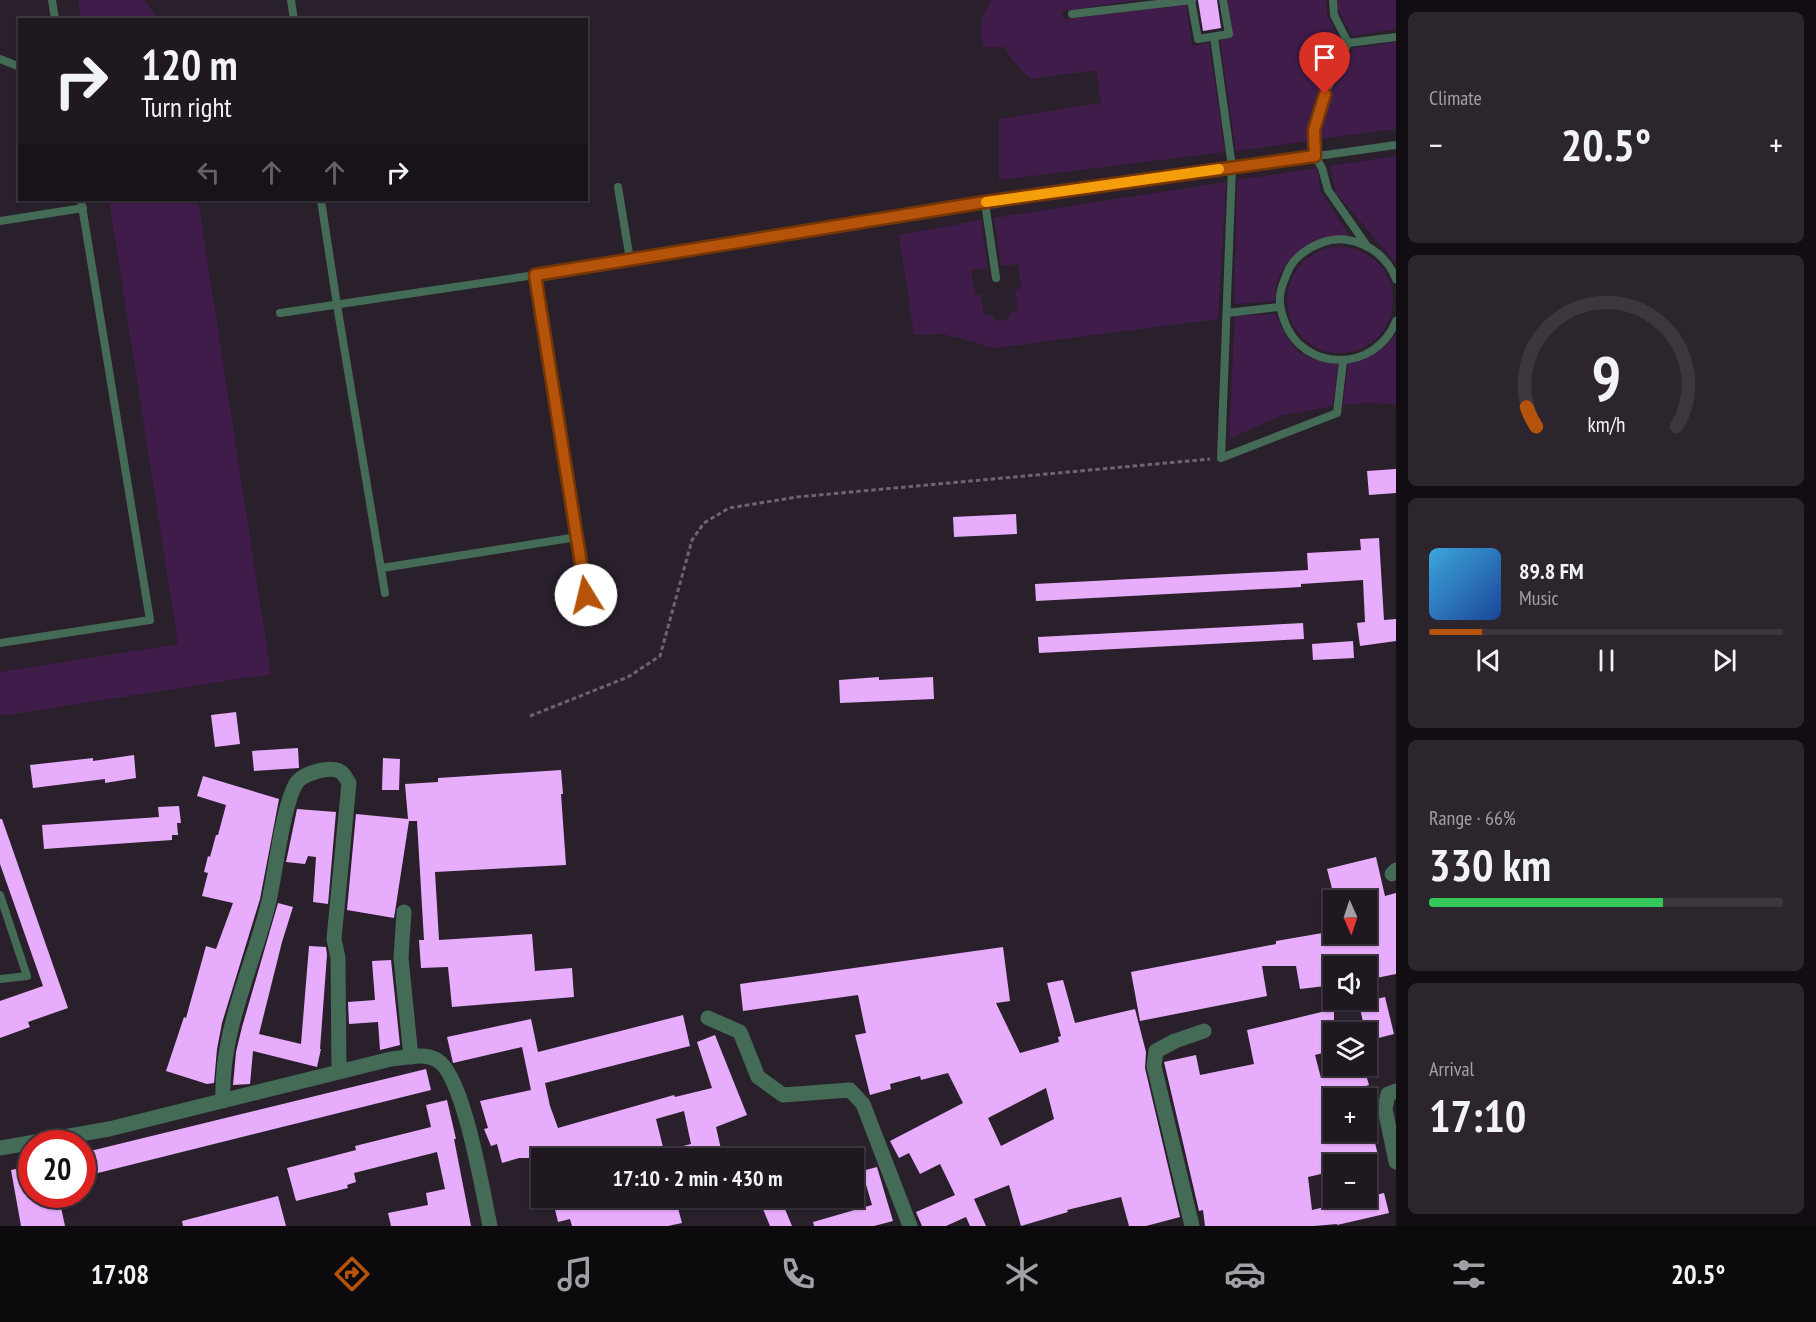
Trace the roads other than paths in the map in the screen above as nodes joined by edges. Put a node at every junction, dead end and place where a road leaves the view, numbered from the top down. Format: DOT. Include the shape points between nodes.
graph roads {
  1 [pos="52,0"];
  2 [pos="291,0"];
  3 [pos="1191,0"];
  4 [pos="1223,0"];
  5 [pos="1333,0"];
  6 [pos="1072,14"];
  7 [pos="55,18"];
  8 [pos="294,18"];
  9 [pos="1214,37"];
  10 [pos="1396,37"];
  11 [pos="1348,43"];
  12 [pos="0,59"];
  13 [pos="18,66"];
  14 [pos="1396,145"];
  15 [pos="1315,156"];
  16 [pos="1232,167"];
  17 [pos="618,187"];
  18 [pos="321,201"];
  19 [pos="985,202"];
  20 [pos="82,204"];
  21 [pos="0,221"];
  22 [pos="1367,246"];
  23 [pos="630,260"];
  24 [pos="535,275"];
  25 [pos="996,278"];
  26 [pos="1396,279"];
  27 [pos="337,305"];
  28 [pos="1279,308"];
  29 [pos="280,313"];
  30 [pos="1227,313"];
  31 [pos="1396,321"];
  32 [pos="1343,361"];
  33 [pos="577,537"];
  34 [pos="382,568"];
  35 [pos="385,593"];
  36 [pos="586,595"];
  37 [pos="0,644"];
  38 [pos="0,895"];
  39 [pos="404,912"];
  40 [pos="0,979"];
  41 [pos="708,1018"];
  42 [pos="1204,1031"];
  43 [pos="411,1057"];
  44 [pos="339,1072"];
  45 [pos="1396,1091"];
  46 [pos="223,1101"];
  47 [pos="0,1148"];
  48 [pos="1396,1162"];
  49 [pos="490,1226"];
  50 [pos="910,1226"];
  51 [pos="1192,1226"];
  1 -- 7 [label="lane"];
  2 -- 8 [label="lane"];
  3 -- 6 [label="lane"];
  3 -- 9 [label="lane" via="1198,39"];
  4 -- 9 [label="lane" via="1229,34"];
  5 -- 11 [label="lane" via="1334,15"];
  9 -- 16 [label="lane"];
  10 -- 11 [label="lane"];
  11 -- 15 [label="lane" via="1314,130"];
  12 -- 13 [label="lane"];
  14 -- 15 [label="lane"];
  15 -- 16 [label="lane"];
  15 -- 22 [label="lane" via="1328,190"];
  16 -- 19 [label="lane"];
  16 -- 30 [label="lane"];
  17 -- 23 [label="lane"];
  18 -- 27 [label="lane"];
  19 -- 23 [label="lane"];
  19 -- 25 [label="lane"];
  20 -- 21 [label="lane"];
  20 -- 37 [label="lane" via="150,620"];
  22 -- 26 [label="lane" via="1384,258"];
  22 -- 28 [label="lane" via="1347,240 1325,241 1306,249 1291,264 1279,292"];
  23 -- 24 [label="lane"];
  24 -- 27 [label="lane"];
  24 -- 33 [label="lane"];
  27 -- 29 [label="lane"];
  27 -- 34 [label="lane"];
  28 -- 30 [label="lane"];
  28 -- 32 [label="lane" via="1288,333 1303,349 1322,358"];
  30 -- 32 [label="lane" via="1221,458 1336,413"];
  31 -- 32 [label="lane" via="1378,347 1364,356"];
  33 -- 34 [label="lane"];
  33 -- 36 [label="lane"];
  34 -- 35 [label="lane"];
  38 -- 40 [label="lane" via="27,976"];
  39 -- 43 [label="street" via="401,958"];
  41 -- 50 [label="street" via="740,1032 758,1077 783,1095 850,1090 863,1104"];
  42 -- 51 [label="street" via="1156,1051 1154,1066"];
  43 -- 44 [label="street"];
  43 -- 49 [label="street" via="437,1060 451,1074 470,1132"];
  44 -- 46 [label="street"];
  44 -- 46 [label="street" via="338,958 334,939 349,783 341,772 330,769 299,780 290,796 268,902 234,1015 222,1077"];
  45 -- 48 [label="street" via="1388,1094 1385,1109"];
  46 -- 47 [label="street" via="109,1129"];
}
